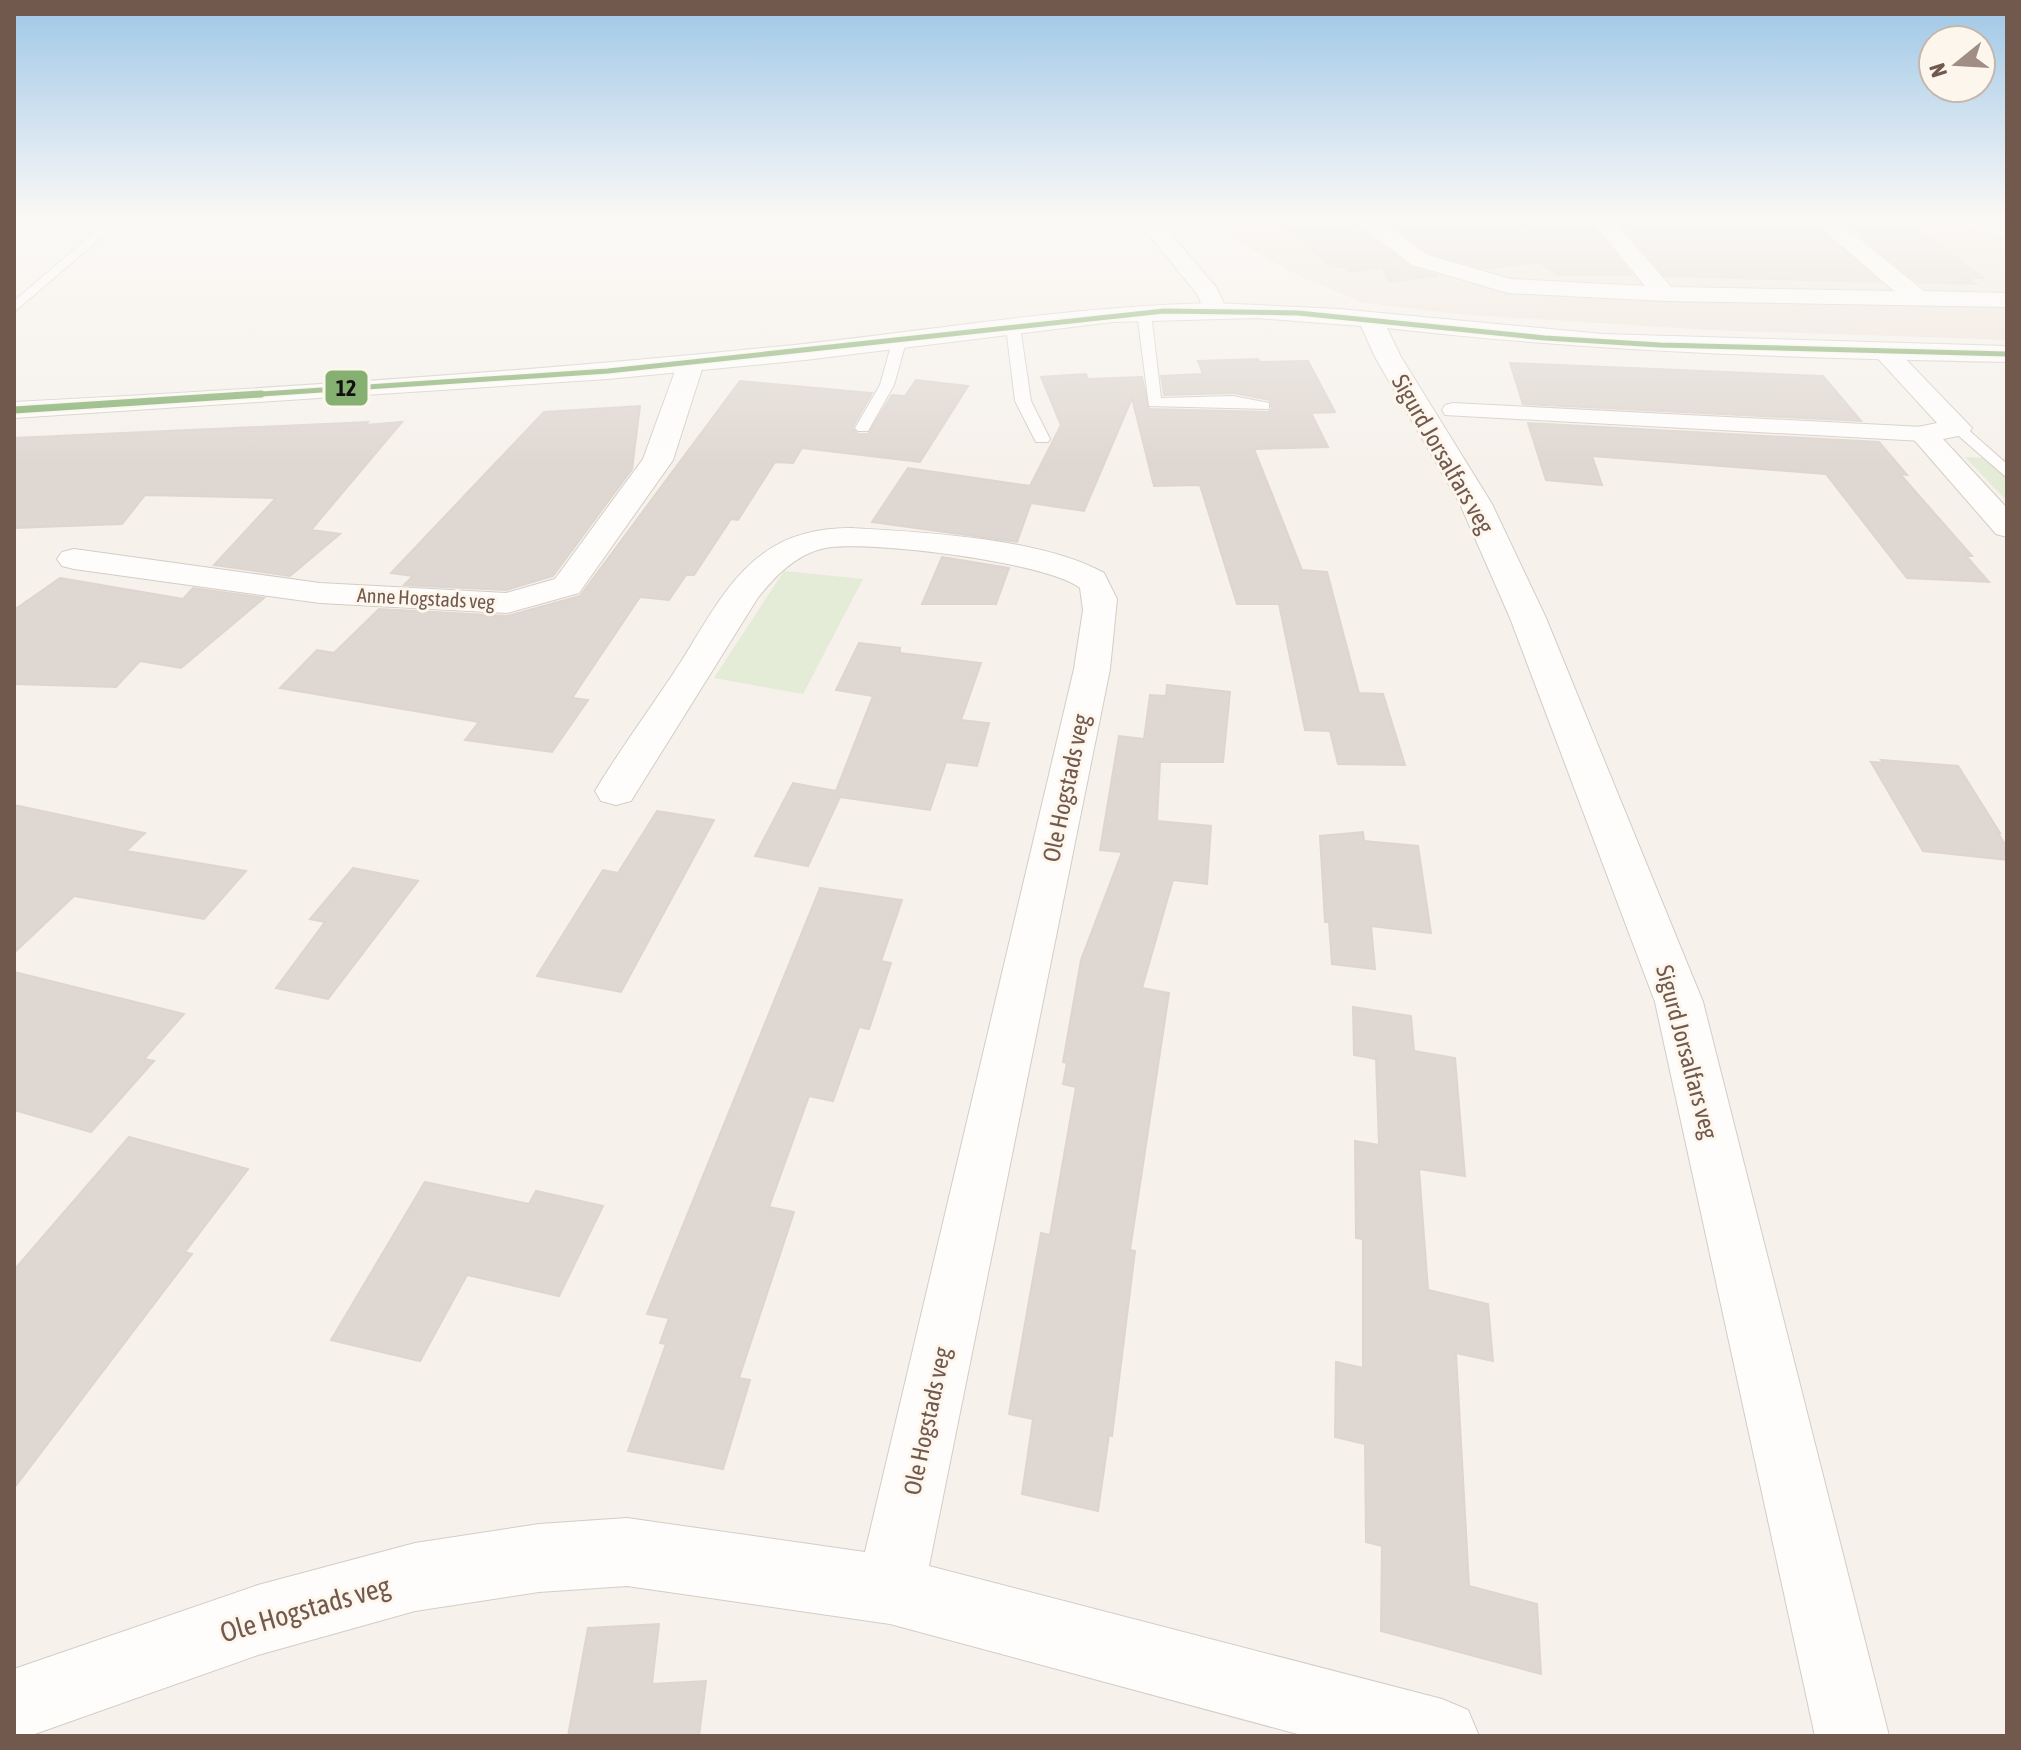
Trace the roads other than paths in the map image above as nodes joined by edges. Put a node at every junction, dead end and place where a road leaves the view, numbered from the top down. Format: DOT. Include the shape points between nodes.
graph roads {
  1 [pos="1212,302"];
  2 [pos="1215,310"];
  3 [pos="1144,313"];
  4 [pos="1371,320"];
  5 [pos="1013,327"];
  6 [pos="899,342"];
  7 [pos="1884,351"];
  8 [pos="2007,354"];
  9 [pos="691,363"];
  10 [pos="1154,403"];
  11 [pos="1264,406"];
  12 [pos="14,410"];
  13 [pos="1453,410"];
  14 [pos="1155,420"];
  15 [pos="863,428"];
  16 [pos="1958,428"];
  17 [pos="1923,434"];
  18 [pos="1042,439"];
  19 [pos="2007,473"];
  20 [pos="2007,527"];
  21 [pos="74,559"];
  22 [pos="616,791"];
  23 [pos="890,1590"];
  24 [pos="14,1705"];
  25 [pos="1442,1736"];
  26 [pos="1852,1736"];
  1 -- 2 [label="street"];
  2 -- 3 [label="street"];
  2 -- 4 [label="street"];
  3 -- 5 [label="street"];
  3 -- 10 [label="lane"];
  4 -- 7 [label="street" via="1618,343"];
  4 -- 26 [label="street, Sigurd Jorsalfars veg" via="1476,504 1528,618 1679,1002"];
  5 -- 6 [label="street"];
  5 -- 18 [label="lane" via="1023,401"];
  6 -- 9 [label="street"];
  6 -- 15 [label="lane" via="887,385"];
  7 -- 8 [label="street"];
  7 -- 16 [label="street"];
  9 -- 12 [label="street" via="385,389"];
  9 -- 21 [label="street, Anne Hogstads veg" via="658,460 567,586 507,603 320,593"];
  10 -- 11 [label="lane" via="1233,401"];
  10 -- 14 [label="lane"];
  13 -- 17 [label="street"];
  16 -- 17 [label="street"];
  16 -- 19 [label="lane"];
  17 -- 20 [label="street"];
  22 -- 23 [label="street, Ole Hogstads veg" via="767,566 805,544 855,536 1022,558 1079,571 1097,587 1092,669"];
  23 -- 24 [label="street, Ole Hogstads veg" via="627,1552 539,1558 415,1577 258,1620"];
  23 -- 25 [label="street, Ole Hogstads veg"];
}
